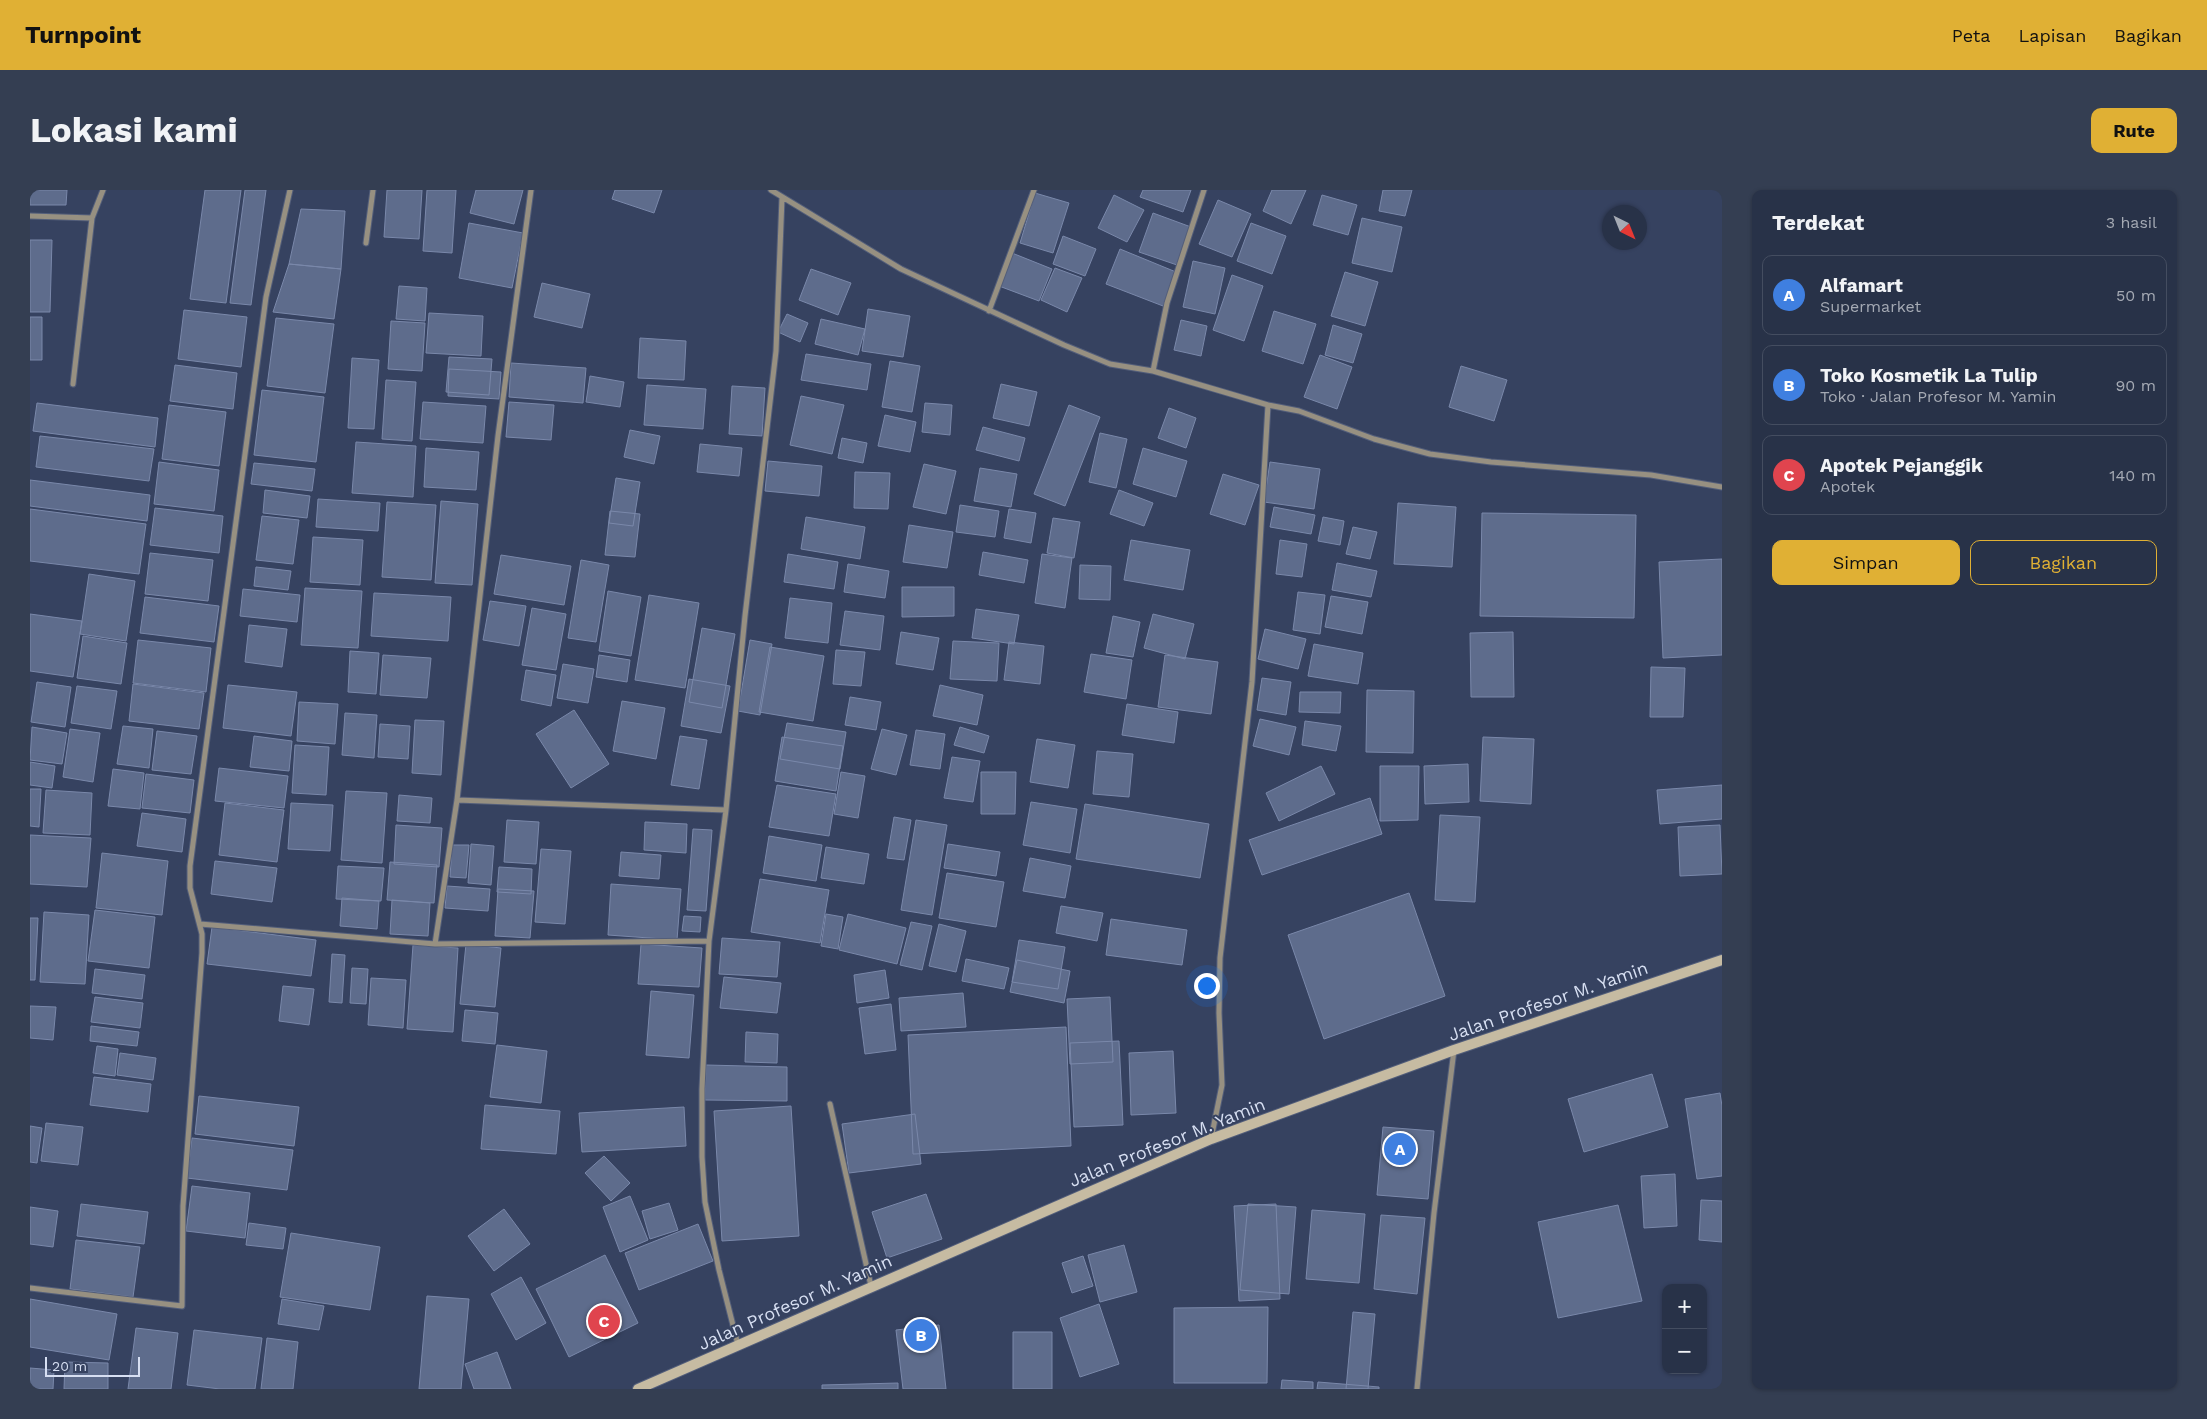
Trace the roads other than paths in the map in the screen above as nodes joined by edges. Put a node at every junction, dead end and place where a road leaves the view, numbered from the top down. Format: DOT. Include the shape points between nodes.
graph roads {
  1 [pos="103,190"];
  2 [pos="290,190"];
  3 [pos="373,190"];
  4 [pos="531,190"];
  5 [pos="771,190"];
  6 [pos="1034,190"];
  7 [pos="1204,190"];
  8 [pos="782,198"];
  9 [pos="30,216"];
  10 [pos="92,218"];
  11 [pos="366,243"];
  12 [pos="989,311"];
  13 [pos="1153,371"];
  14 [pos="73,384"];
  15 [pos="1268,405"];
  16 [pos="1722,487"];
  17 [pos="457,800"];
  18 [pos="726,810"];
  19 [pos="200,924"];
  20 [pos="710,941"];
  21 [pos="436,944"];
  22 [pos="1722,960"];
  23 [pos="1454,1050"];
  24 [pos="830,1104"];
  25 [pos="1211,1139"];
  26 [pos="871,1286"];
  27 [pos="30,1288"];
  28 [pos="738,1345"];
  29 [pos="638,1389"];
  30 [pos="1417,1389"];
  1 -- 10 [label="street"];
  2 -- 19 [label="street" via="266,297 190,866 190,888"];
  3 -- 11 [label="street"];
  4 -- 17 [label="street" via="498,436"];
  5 -- 8 [label="street"];
  6 -- 12 [label="street"];
  7 -- 13 [label="street" via="1168,303"];
  8 -- 12 [label="street" via="901,269"];
  8 -- 18 [label="street" via="776,352"];
  9 -- 10 [label="street"];
  10 -- 14 [label="street"];
  12 -- 13 [label="street" via="1098,360"];
  13 -- 15 [label="street"];
  15 -- 16 [label="street" via="1299,411 1374,439 1430,454 1650,475"];
  15 -- 25 [label="street" via="1252,682 1220,958 1222,1085"];
  17 -- 18 [label="street"];
  17 -- 21 [label="street"];
  18 -- 20 [label="street"];
  19 -- 21 [label="street"];
  19 -- 27 [label="street" via="202,953 182,1215 182,1306"];
  20 -- 21 [label="street"];
  20 -- 28 [label="street" via="702,1089 705,1202"];
  22 -- 23 [label="main road, Jalan Profesor M. Yamin"];
  23 -- 25 [label="main road, Jalan Profesor M. Yamin"];
  23 -- 30 [label="street"];
  24 -- 26 [label="street"];
  25 -- 26 [label="main road, Jalan Profesor M. Yamin"];
  26 -- 28 [label="main road, Jalan Profesor M. Yamin"];
  28 -- 29 [label="main road, Jalan Profesor M. Yamin"];
}
